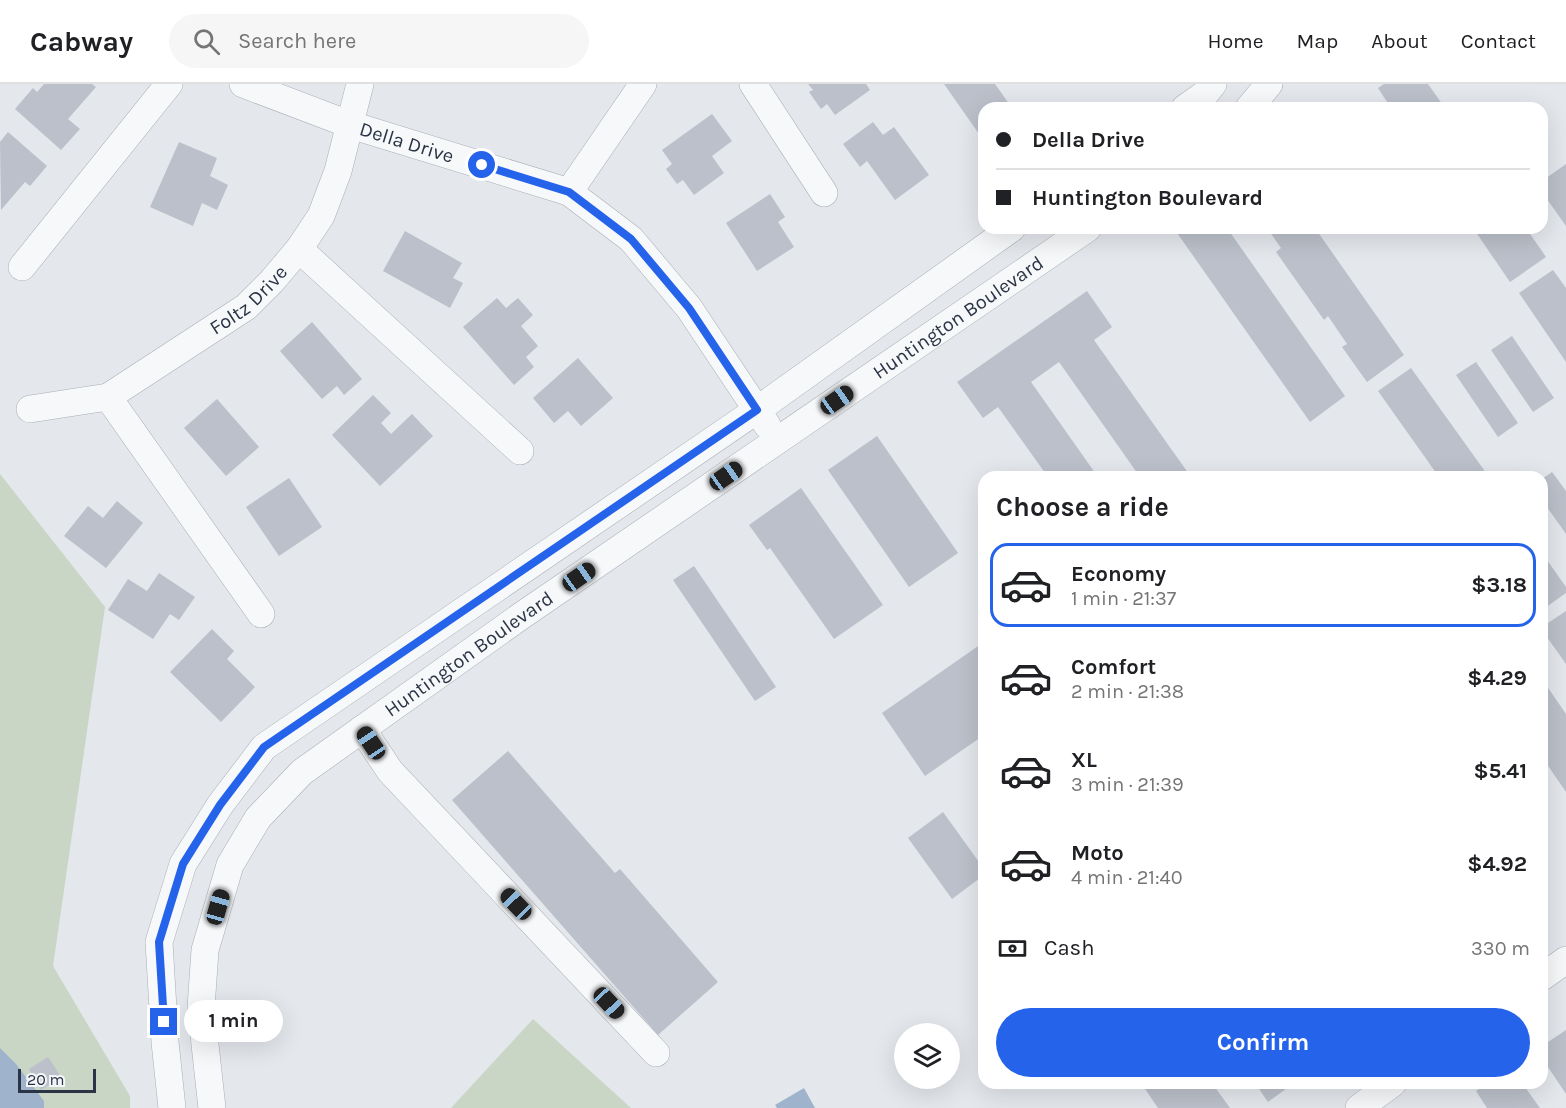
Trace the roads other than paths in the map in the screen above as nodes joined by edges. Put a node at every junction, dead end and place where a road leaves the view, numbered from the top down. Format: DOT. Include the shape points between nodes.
graph roads {
  1 [pos="169,84"];
  2 [pos="243,84"];
  3 [pos="360,84"];
  4 [pos="643,84"];
  5 [pos="753,84"];
  6 [pos="1213,84"];
  7 [pos="1269,84"];
  8 [pos="1194,102"];
  9 [pos="1253,102"];
  10 [pos="351,124"];
  11 [pos="569,192"];
  12 [pos="824,193"];
  13 [pos="1004,234"];
  14 [pos="1079,234"];
  15 [pos="299,249"];
  16 [pos="22,267"];
  17 [pos="108,397"];
  18 [pos="30,409"];
  19 [pos="757,410"];
  20 [pos="778,441"];
  21 [pos="520,451"];
  22 [pos="261,614"];
  23 [pos="362,729"];
  24 [pos="1566,960"];
  25 [pos="1548,973"];
  26 [pos="656,1053"];
  27 [pos="1385,1089"];
  28 [pos="172,1108"];
  29 [pos="212,1108"];
  30 [pos="1359,1108"];
  1 -- 16 [label="street"];
  2 -- 10 [label="street, Della Drive"];
  3 -- 10 [label="street, Foltz Drive"];
  4 -- 11 [label="street"];
  5 -- 12 [label="street"];
  6 -- 8 [label="street"];
  7 -- 9 [label="street"];
  10 -- 11 [label="street, Della Drive"];
  10 -- 15 [label="street, Foltz Drive" via="321,216"];
  11 -- 19 [label="street, Della Drive" via="631,239 689,308"];
  13 -- 19 [label="street, Huntington Boulevard"];
  14 -- 20 [label="street, Huntington Boulevard"];
  15 -- 17 [label="street, Foltz Drive" via="246,307"];
  15 -- 21 [label="street"];
  17 -- 18 [label="street, Foltz Drive"];
  17 -- 22 [label="street"];
  19 -- 20 [label="street, Della Drive"];
  19 -- 28 [label="street, Huntington Boulevard" via="264,747 220,805 183,864 159,942"];
  20 -- 23 [label="street, Huntington Boulevard"];
  23 -- 26 [label="street" via="390,771"];
  23 -- 29 [label="street, Huntington Boulevard" via="302,772 258,818 230,865 204,962 201,1008"];
  24 -- 25 [label="street"];
  27 -- 30 [label="street"];
}
